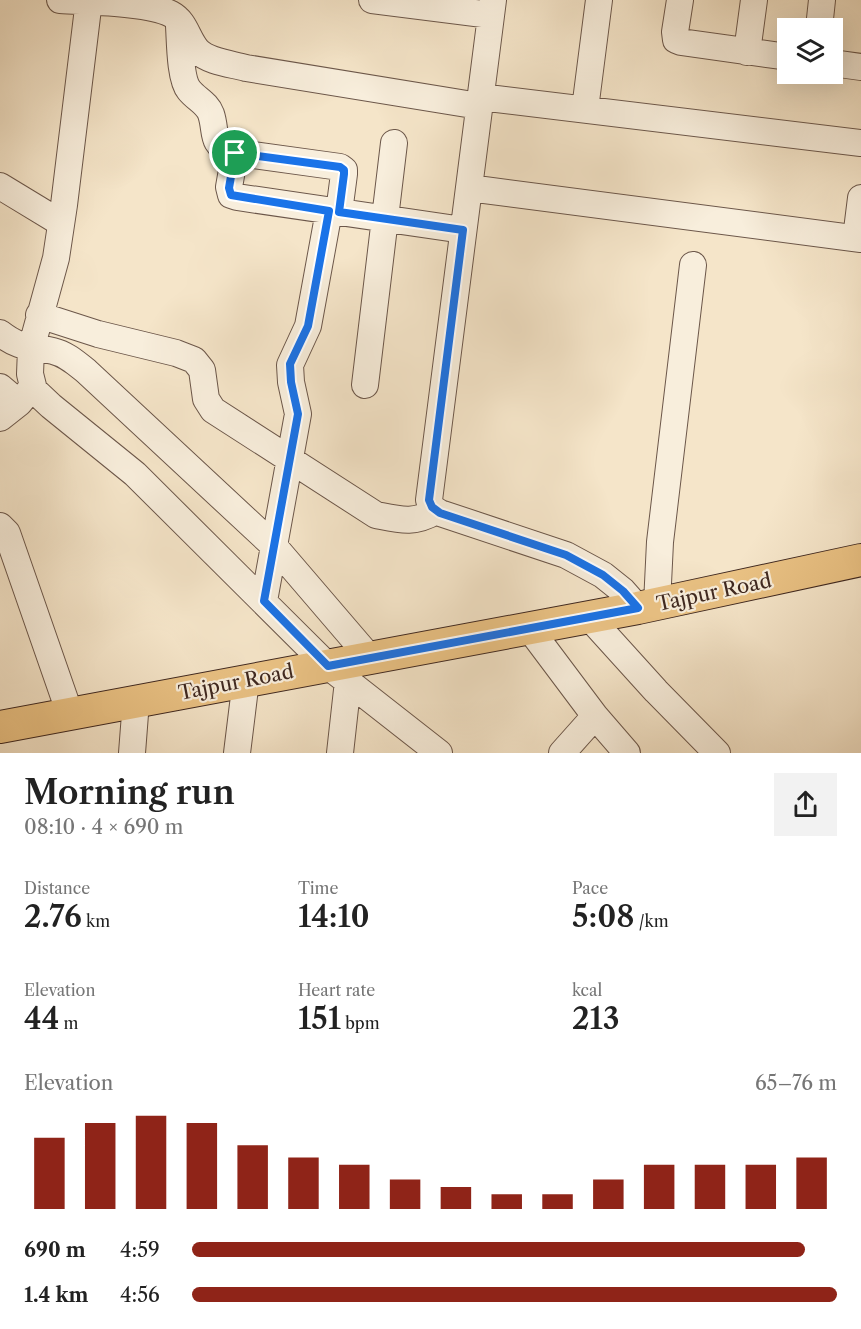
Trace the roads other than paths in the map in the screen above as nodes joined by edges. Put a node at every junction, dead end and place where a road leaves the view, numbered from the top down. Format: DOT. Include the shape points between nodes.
graph roads {
  1 [pos="60,0"];
  2 [pos="372,0"];
  3 [pos="599,0"];
  4 [pos="680,0"];
  5 [pos="754,0"];
  6 [pos="822,0"];
  7 [pos="89,1"];
  8 [pos="492,8"];
  9 [pos="820,18"];
  10 [pos="178,19"];
  11 [pos="747,52"];
  12 [pos="777,56"];
  13 [pos="843,65"];
  14 [pos="861,67"];
  15 [pos="480,101"];
  16 [pos="585,109"];
  17 [pos="394,143"];
  18 [pos="861,143"];
  19 [pos="235,153"];
  20 [pos="0,186"];
  21 [pos="469,188"];
  22 [pos="861,198"];
  23 [pos="334,211"];
  24 [pos="386,219"];
  25 [pos="61,223"];
  26 [pos="463,230"];
  27 [pos="859,238"];
  28 [pos="693,265"];
  29 [pos="39,315"];
  30 [pos="0,333"];
  31 [pos="30,348"];
  32 [pos="365,385"];
  33 [pos="13,399"];
  34 [pos="290,461"];
  35 [pos="436,511"];
  36 [pos="0,526"];
  37 [pos="274,546"];
  38 [pos="861,560"];
  39 [pos="264,601"];
  40 [pos="648,606"];
  41 [pos="589,617"];
  42 [pos="529,628"];
  43 [pos="370,658"];
  44 [pos="338,674"];
  45 [pos="246,680"];
  46 [pos="136,701"];
  47 [pos="70,714"];
  48 [pos="595,716"];
  49 [pos="0,727"];
  50 [pos="132,753"];
  51 [pos="237,753"];
  52 [pos="340,753"];
  53 [pos="439,753"];
  54 [pos="562,753"];
  55 [pos="627,753"];
  56 [pos="717,753"];
  1 -- 7 [label="street"];
  2 -- 8 [label="street"];
  3 -- 16 [label="street"];
  4 -- 11 [label="street" via="676,40"];
  5 -- 11 [label="street"];
  6 -- 9 [label="street"];
  7 -- 10 [label="street" via="152,7"];
  7 -- 25 [label="street"];
  8 -- 15 [label="street"];
  10 -- 15 [label="street" via="199,52 246,68"];
  10 -- 19 [label="street" via="188,89 208,108 216,141 223,149"];
  11 -- 12 [label="street"];
  13 -- 14 [label="street"];
  15 -- 16 [label="street"];
  15 -- 21 [label="street"];
  16 -- 18 [label="street"];
  17 -- 24 [label="street"];
  19 -- 23 [label="street" via="231,195"];
  19 -- 23 [label="street" via="340,167 344,174"];
  20 -- 25 [label="street"];
  21 -- 26 [label="street"];
  21 -- 27 [label="street"];
  22 -- 27 [label="street"];
  23 -- 24 [label="street"];
  23 -- 34 [label="street" via="308,326 290,364 298,414"];
  24 -- 26 [label="street"];
  24 -- 32 [label="street"];
  25 -- 29 [label="street" via="56,258"];
  26 -- 35 [label="street" via="429,500"];
  28 -- 40 [label="street" via="660,542"];
  29 -- 31 [label="street"];
  29 -- 34 [label="street" via="194,360 202,370 206,399 213,410"];
  30 -- 31 [label="street" via="11,342"];
  31 -- 33 [label="street" via="30,374"];
  31 -- 37 [label="street" via="55,352 86,371"];
  33 -- 39 [label="street" via="34,390 135,474"];
  34 -- 35 [label="street" via="376,515 414,520"];
  34 -- 37 [label="street"];
  35 -- 40 [label="street" via="566,555"];
  36 -- 47 [label="street" via="7,533"];
  37 -- 39 [label="street"];
  37 -- 43 [label="street"];
  38 -- 40 [label="main road, Tajpur Road"];
  39 -- 44 [label="street"];
  40 -- 41 [label="main road, Tajpur Road"];
  41 -- 42 [label="main road, Tajpur Road"];
  41 -- 56 [label="street"];
  42 -- 43 [label="main road, Tajpur Road"];
  42 -- 48 [label="street"];
  43 -- 44 [label="main road, Tajpur Road"];
  44 -- 45 [label="main road, Tajpur Road"];
  44 -- 52 [label="street"];
  44 -- 53 [label="street"];
  45 -- 46 [label="main road, Tajpur Road"];
  45 -- 51 [label="street"];
  46 -- 47 [label="main road, Tajpur Road"];
  46 -- 50 [label="street"];
  47 -- 49 [label="main road, Tajpur Road"];
  48 -- 54 [label="street"];
  48 -- 55 [label="street"];
}
